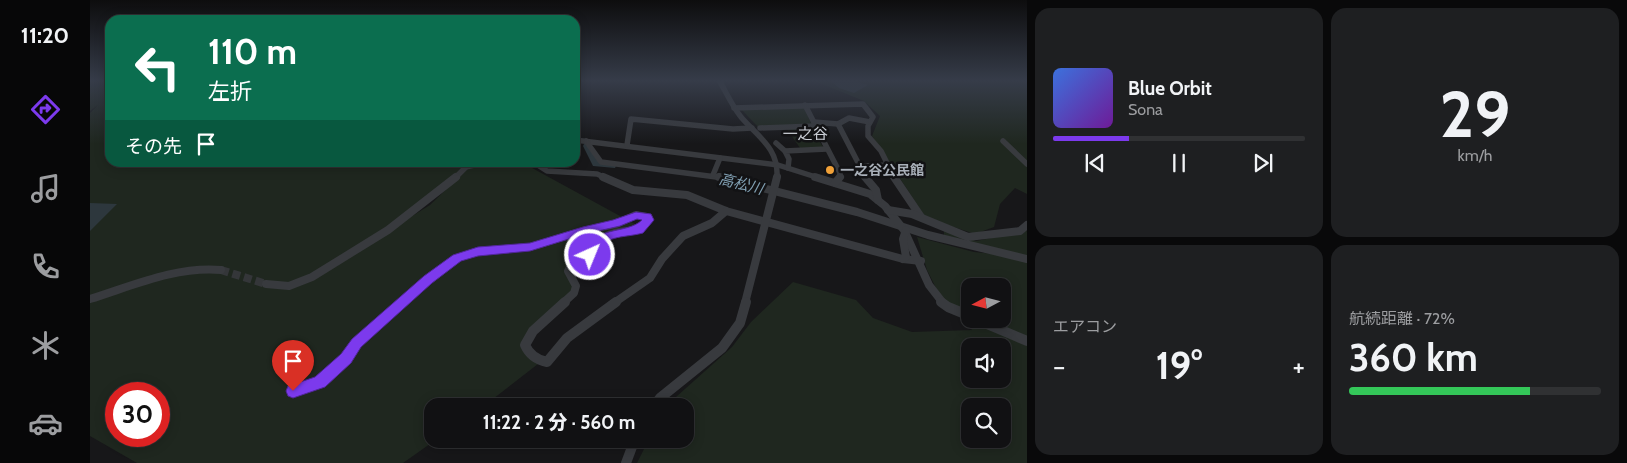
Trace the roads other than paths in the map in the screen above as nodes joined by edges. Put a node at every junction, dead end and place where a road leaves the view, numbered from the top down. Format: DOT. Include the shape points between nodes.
graph roads {
  1 [pos="731,102"];
  2 [pos="805,105"];
  3 [pos="734,108"];
  4 [pos="870,122"];
  5 [pos="815,124"];
  6 [pos="838,124"];
  7 [pos="752,128"];
  8 [pos="760,128"];
  9 [pos="580,140"];
  10 [pos="586,140"];
  11 [pos="1003,141"];
  12 [pos="776,143"];
  13 [pos="627,145"];
  14 [pos="827,149"];
  15 [pos="785,150"];
  16 [pos="720,158"];
  17 [pos="1027,164"];
  18 [pos="778,165"];
  19 [pos="888,165"];
  20 [pos="861,166"];
  21 [pos="466,167"];
  22 [pos="541,167"];
  23 [pos="568,167"];
  24 [pos="788,168"];
  25 [pos="567,172"];
  26 [pos="713,175"];
  27 [pos="835,183"];
  28 [pos="774,192"];
  29 [pos="878,200"];
  30 [pos="888,210"];
  31 [pos="726,211"];
  32 [pos="921,217"];
  33 [pos="767,222"];
  34 [pos="1027,225"];
  35 [pos="904,228"];
  36 [pos="903,259"];
  37 [pos="1027,259"];
  38 [pos="921,261"];
  39 [pos="221,270"];
  40 [pos="266,284"];
  41 [pos="90,299"];
  42 [pos="961,312"];
  43 [pos="995,328"];
  44 [pos="1027,342"];
  45 [pos="293,391"];
  46 [pos="660,398"];
  47 [pos="632,448"];
  48 [pos="626,463"];
  1 -- 3 [label="street"];
  2 -- 3 [label="street"];
  2 -- 4 [label="street" via="863,104 872,112"];
  2 -- 5 [label="street"];
  3 -- 7 [label="street"];
  4 -- 6 [label="street" via="849,118"];
  4 -- 19 [label="street" via="868,136"];
  5 -- 6 [label="street"];
  5 -- 8 [label="street"];
  5 -- 14 [label="street"];
  6 -- 20 [label="street"];
  7 -- 13 [label="street" via="631,119"];
  7 -- 18 [label="street" via="768,143"];
  9 -- 10 [label="street"];
  10 -- 13 [label="street"];
  10 -- 26 [label="street" via="600,162"];
  11 -- 17 [label="street"];
  12 -- 15 [label="street"];
  13 -- 16 [label="street"];
  14 -- 15 [label="street"];
  14 -- 27 [label="street" via="840,173"];
  15 -- 24 [label="street" via="789,158"];
  16 -- 18 [label="street"];
  16 -- 26 [label="street"];
  18 -- 24 [label="street"];
  18 -- 28 [label="street"];
  19 -- 20 [label="street"];
  19 -- 32 [label="street"];
  20 -- 29 [label="street" via="876,190"];
  21 -- 40 [label="street" via="406,220 355,252 298,283 284,287"];
  22 -- 25 [label="street" via="547,171"];
  23 -- 25 [label="street"];
  24 -- 27 [label="street"];
  25 -- 31 [label="street" via="596,174 633,190 687,195"];
  26 -- 28 [label="street"];
  27 -- 29 [label="street" via="870,194"];
  28 -- 33 [label="street"];
  28 -- 35 [label="street"];
  29 -- 30 [label="street"];
  30 -- 32 [label="street"];
  30 -- 35 [label="street"];
  31 -- 33 [label="street"];
  31 -- 45 [label="street" via="683,236 650,278 585,323 547,362 526,350 525,345 533,331 574,293 576,286 568,271 570,267 585,261 595,244 616,232 639,230 647,217 636,215 616,224 530,247 478,252 457,258 356,343 346,359 320,382"];
  32 -- 34 [label="street" via="968,237 1020,231"];
  33 -- 36 [label="street"];
  33 -- 46 [label="street" via="740,323 722,348"];
  35 -- 36 [label="street" via="906,257"];
  35 -- 37 [label="street"];
  35 -- 38 [label="street"];
  36 -- 38 [label="street"];
  38 -- 42 [label="street" via="938,299"];
  39 -- 41 [label="street" via="188,271"];
  43 -- 44 [label="street"];
  47 -- 48 [label="street"];
}
